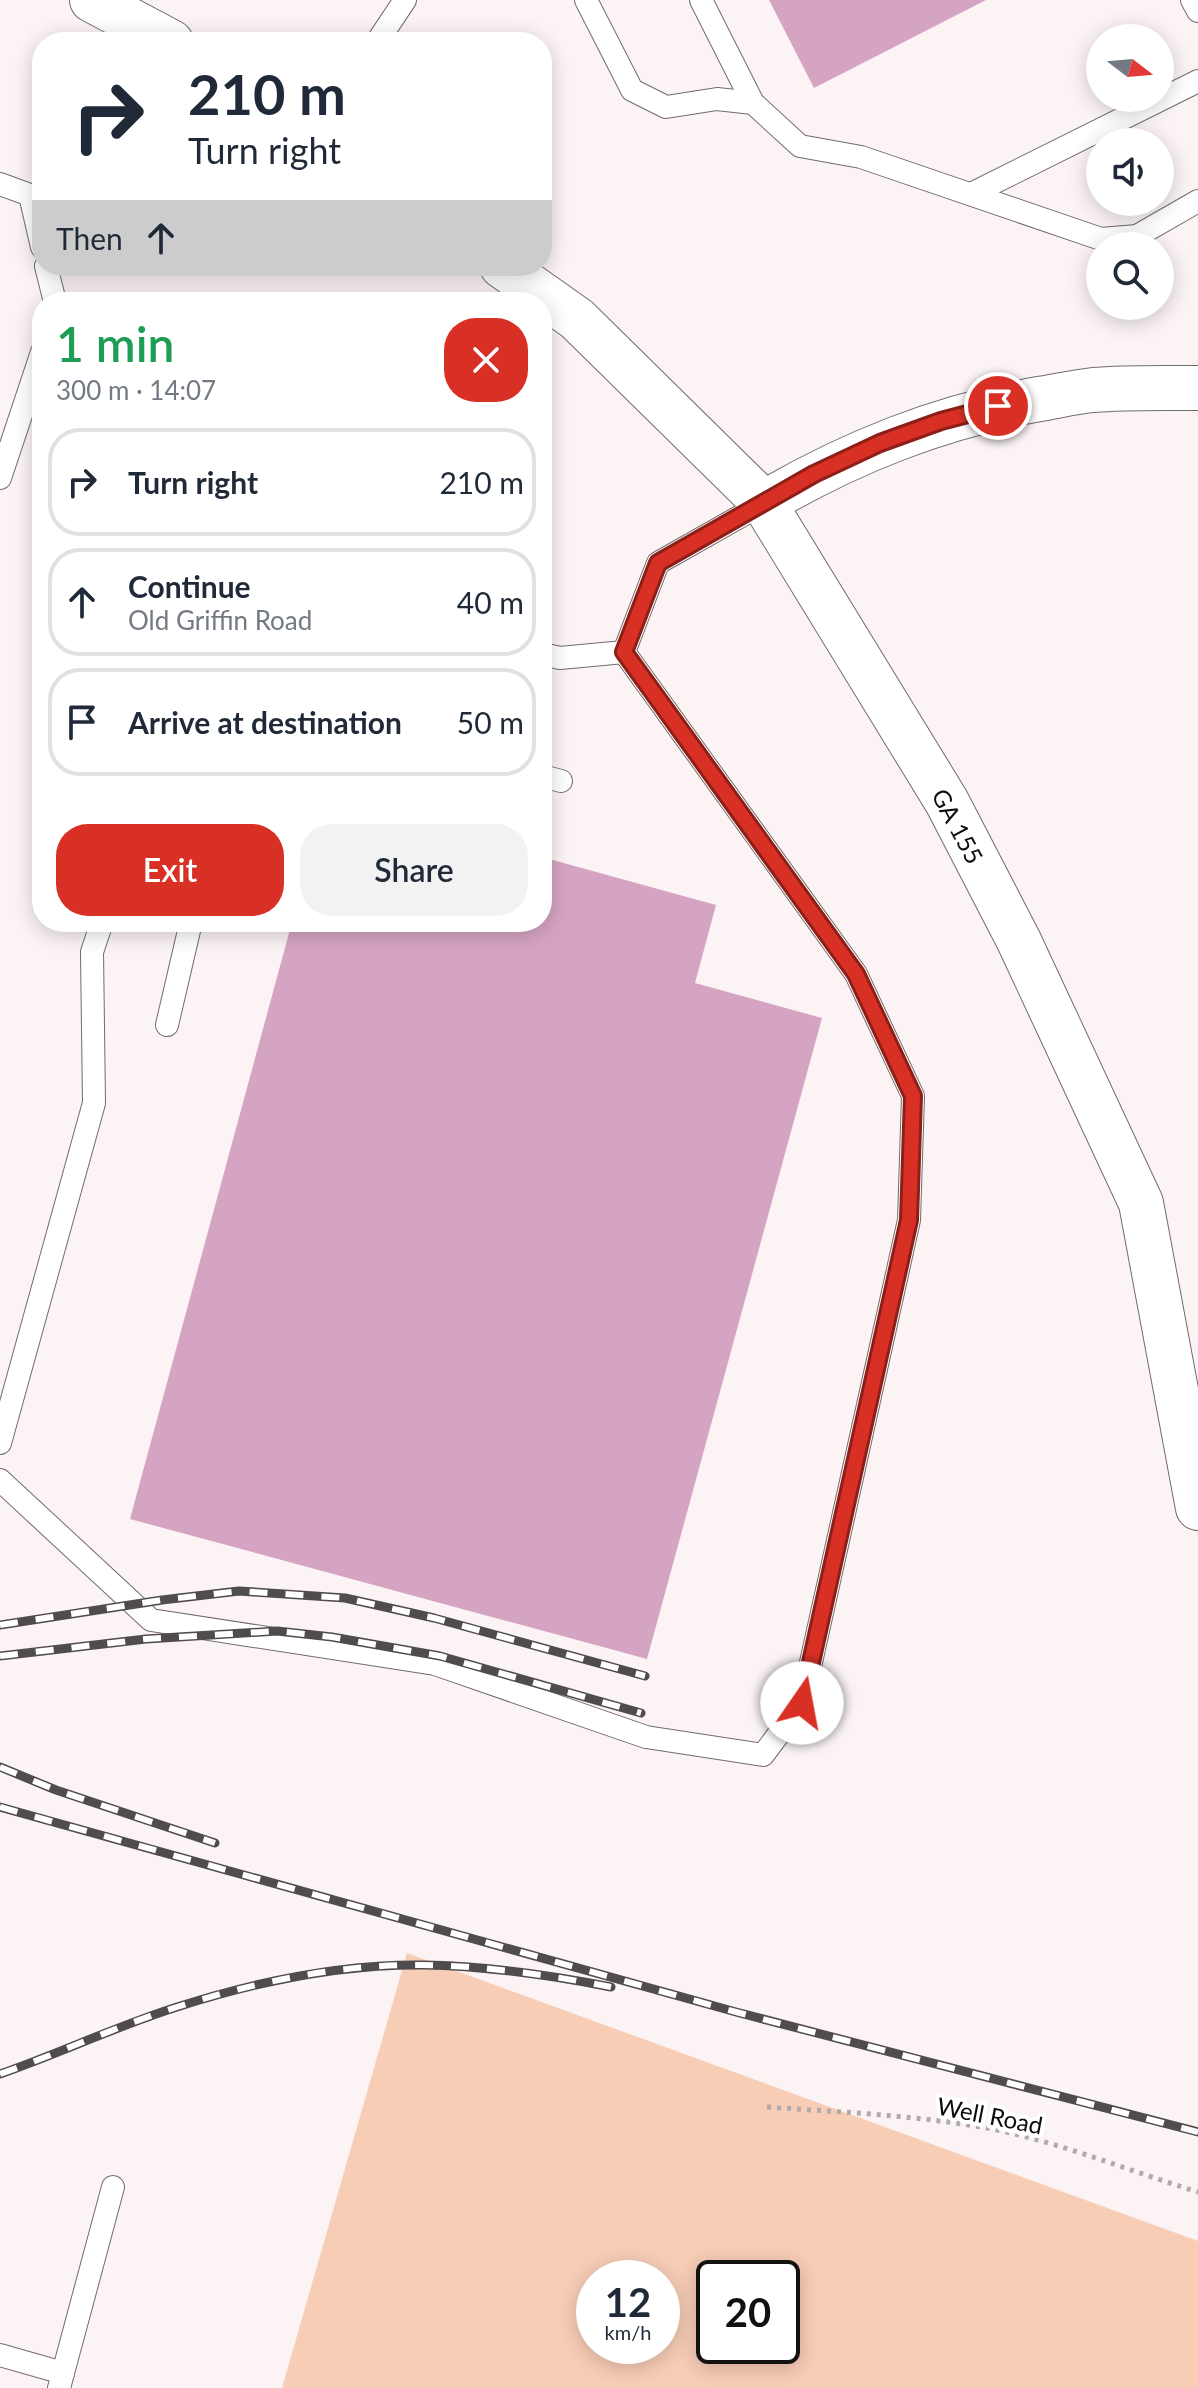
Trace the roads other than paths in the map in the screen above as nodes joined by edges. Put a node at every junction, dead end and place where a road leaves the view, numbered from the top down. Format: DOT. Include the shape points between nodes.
graph roads {
  1 [pos="92,0"];
  2 [pos="405,0"];
  3 [pos="586,0"];
  4 [pos="701,0"];
  5 [pos="1192,0"];
  6 [pos="1198,11"];
  7 [pos="152,32"];
  8 [pos="384,32"];
  9 [pos="1198,81"];
  10 [pos="753,103"];
  11 [pos="0,184"];
  12 [pos="971,194"];
  13 [pos="1198,201"];
  14 [pos="32,204"];
  15 [pos="516,276"];
  16 [pos="539,292"];
  17 [pos="552,301"];
  18 [pos="32,382"];
  19 [pos="1198,388"];
  20 [pos="0,478"];
  21 [pos="764,503"];
  22 [pos="624,652"];
  23 [pos="552,656"];
  24 [pos="99,932"];
  25 [pos="189,932"];
  26 [pos="167,1025"];
  27 [pos="0,1443"];
  28 [pos="0,1480"];
  29 [pos="1198,1508"];
  30 [pos="113,2187"];
  31 [pos="0,2355"];
  32 [pos="61,2380"];
  1 -- 7 [label="main road"];
  2 -- 8 [label="lane"];
  3 -- 10 [label="lane" via="632,90 666,107 717,99"];
  4 -- 10 [label="lane"];
  5 -- 6 [label="lane"];
  9 -- 12 [label="lane"];
  10 -- 12 [label="lane" via="800,146 861,157"];
  11 -- 14 [label="lane" via="30,195"];
  12 -- 13 [label="lane" via="1101,239 1137,236"];
  15 -- 16 [label="main road, GA 155 / GA 155"];
  17 -- 21 [label="main road, GA 155 / GA 155" via="577,319"];
  18 -- 20 [label="lane"];
  19 -- 21 [label="main road" via="1092,390 941,421 867,449"];
  21 -- 22 [label="lane" via="658,563"];
  21 -- 29 [label="main road, GA 155 / GA 155" via="947,802 1019,941 1141,1203"];
  22 -- 23 [label="lane"];
  22 -- 28 [label="lane" via="856,974 913,1096 909,1220 802,1703 771,1745 763,1755 646,1737 435,1664 151,1620"];
  24 -- 27 [label="lane" via="92,952 94,1103"];
  25 -- 26 [label="lane"];
  30 -- 32 [label="lane"];
  31 -- 32 [label="lane"];
}
